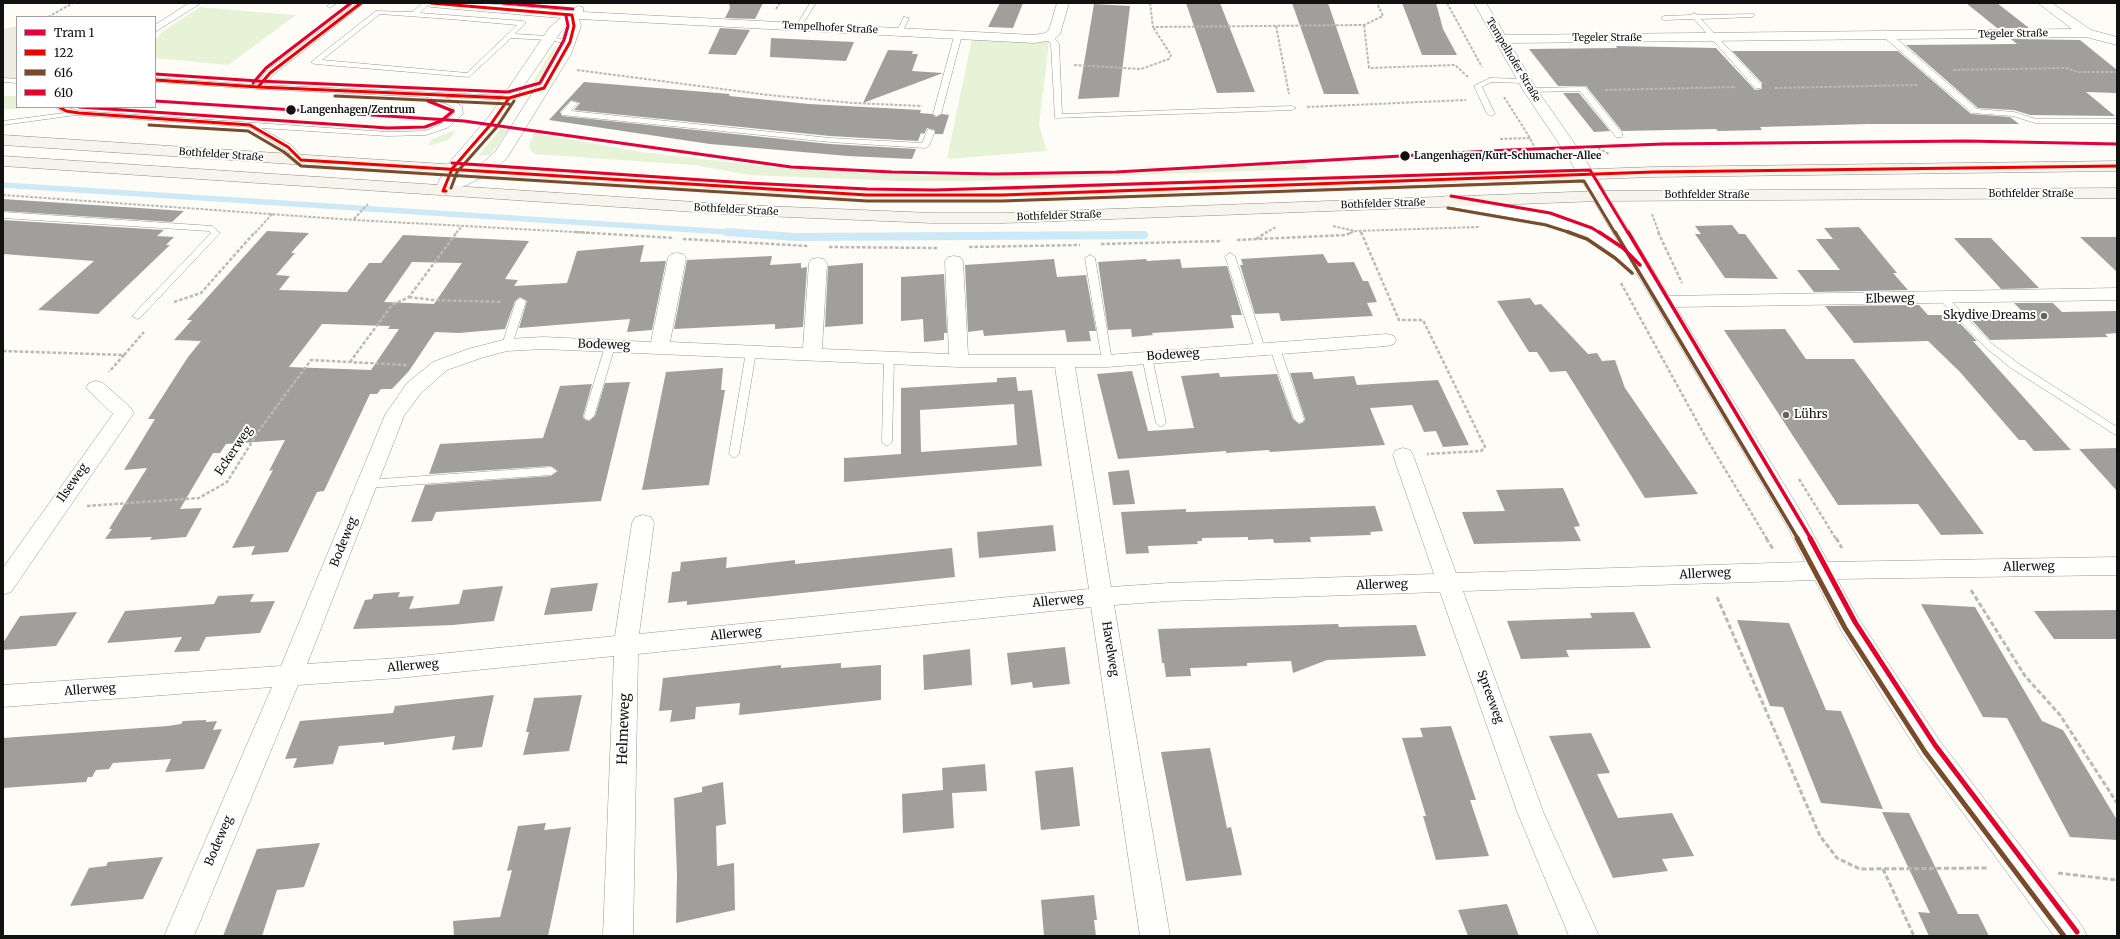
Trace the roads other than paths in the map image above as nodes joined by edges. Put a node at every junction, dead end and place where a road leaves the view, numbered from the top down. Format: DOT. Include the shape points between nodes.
graph roads {
  1 [pos="196,3"];
  2 [pos="361,3"];
  3 [pos="427,3"];
  4 [pos="431,3"];
  5 [pos="584,3"];
  6 [pos="813,3"];
  7 [pos="1063,3"];
  8 [pos="1480,3"];
  9 [pos="2044,3"];
  10 [pos="414,14"];
  11 [pos="572,15"];
  12 [pos="1752,15"];
  13 [pos="1695,16"];
  14 [pos="906,18"];
  15 [pos="1664,18"];
  16 [pos="799,26"];
  17 [pos="156,28"];
  18 [pos="900,32"];
  19 [pos="2086,33"];
  20 [pos="958,35"];
  21 [pos="510,36"];
  22 [pos="1888,36"];
  23 [pos="1049,37"];
  24 [pos="1714,37"];
  25 [pos="548,38"];
  26 [pos="1500,39"];
  27 [pos="2117,41"];
  28 [pos="570,42"];
  29 [pos="3,80"];
  30 [pos="156,80"];
  31 [pos="16,81"];
  32 [pos="1527,86"];
  33 [pos="1758,86"];
  34 [pos="258,87"];
  35 [pos="544,88"];
  36 [pos="430,94"];
  37 [pos="509,98"];
  38 [pos="574,103"];
  39 [pos="62,108"];
  40 [pos="1292,108"];
  41 [pos="938,110"];
  42 [pos="79,113"];
  43 [pos="1491,114"];
  44 [pos="2117,121"];
  45 [pos="3,123"];
  46 [pos="250,125"];
  47 [pos="931,131"];
  48 [pos="1619,134"];
  49 [pos="3,140"];
  50 [pos="301,160"];
  51 [pos="3,161"];
  52 [pos="2117,166"];
  53 [pos="452,169"];
  54 [pos="483,171"];
  55 [pos="1587,175"];
  56 [pos="443,191"];
  57 [pos="2117,193"];
  58 [pos="1600,196"];
  59 [pos="1445,201"];
  60 [pos="3,216"];
  61 [pos="1230,256"];
  62 [pos="678,258"];
  63 [pos="1090,258"];
  64 [pos="954,261"];
  65 [pos="818,263"];
  66 [pos="1651,283"];
  67 [pos="2117,294"];
  68 [pos="1943,298"];
  69 [pos="521,301"];
  70 [pos="1662,302"];
  71 [pos="137,316"];
  72 [pos="1387,340"];
  73 [pos="507,345"];
  74 [pos="610,346"];
  75 [pos="659,348"];
  76 [pos="1268,349"];
  77 [pos="751,352"];
  78 [pos="812,354"];
  79 [pos="1147,357"];
  80 [pos="889,358"];
  81 [pos="1107,360"];
  82 [pos="959,361"];
  83 [pos="1064,362"];
  84 [pos="96,388"];
  85 [pos="589,416"];
  86 [pos="1299,419"];
  87 [pos="1161,423"];
  88 [pos="2117,432"];
  89 [pos="886,442"];
  90 [pos="734,454"];
  91 [pos="1403,455"];
  92 [pos="551,471"];
  93 [pos="367,484"];
  94 [pos="643,523"];
  95 [pos="2117,566"];
  96 [pos="1821,570"];
  97 [pos="1449,582"];
  98 [pos="3,586"];
  99 [pos="1101,597"];
  100 [pos="627,646"];
  101 [pos="290,675"];
  102 [pos="3,696"];
  103 [pos="179,936"];
  104 [pos="618,936"];
  105 [pos="1155,936"];
  106 [pos="1584,936"];
  107 [pos="2072,936"];
  1 -- 17 [label="street"];
  2 -- 34 [label="lane" via="270,73"];
  3 -- 10 [label="lane"];
  4 -- 11 [label="street, Tempelhofer Straße"];
  5 -- 11 [label="street"];
  6 -- 16 [label="lane"];
  7 -- 23 [label="street" via="1055,31"];
  8 -- 26 [label="street, Tempelhofer Straße"];
  9 -- 19 [label="street, Tegeler Straße"];
  10 -- 21 [label="lane" via="523,23"];
  10 -- 21 [label="lane" via="378,12 315,62 469,75"];
  11 -- 16 [label="street, Tempelhofer Straße"];
  11 -- 25 [label="street"];
  11 -- 28 [label="street" via="574,26"];
  12 -- 13 [label="lane"];
  13 -- 15 [label="lane"];
  13 -- 24 [label="lane"];
  14 -- 18 [label="lane"];
  16 -- 18 [label="street, Tempelhofer Straße"];
  18 -- 20 [label="street, Tempelhofer Straße"];
  19 -- 22 [label="street, Tegeler Straße"];
  19 -- 27 [label="street"];
  20 -- 23 [label="street, Tempelhofer Straße" via="1034,39"];
  20 -- 41 [label="lane"];
  21 -- 25 [label="lane"];
  22 -- 24 [label="street, Tegeler Straße"];
  22 -- 44 [label="lane" via="1975,111 2014,114 2035,121"];
  23 -- 40 [label="lane" via="1055,44 1058,116"];
  24 -- 26 [label="street, Tegeler Straße"];
  24 -- 33 [label="lane"];
  25 -- 28 [label="lane"];
  25 -- 37 [label="street"];
  26 -- 32 [label="street, Tempelhofer Straße"];
  28 -- 35 [label="street"];
  29 -- 31 [label="lane"];
  30 -- 34 [label="lane"];
  32 -- 43 [label="lane" via="1490,80 1478,86"];
  32 -- 48 [label="lane" via="1582,89"];
  32 -- 55 [label="street, Tempelhofer Straße"];
  34 -- 36 [label="lane"];
  35 -- 37 [label="street"];
  35 -- 54 [label="street" via="501,155"];
  36 -- 37 [label="lane"];
  36 -- 46 [label="lane" via="450,102 459,108 459,112 449,123 426,133 388,134"];
  37 -- 53 [label="street"];
  38 -- 47 [label="lane" via="565,113 830,140 925,146"];
  39 -- 42 [label="lane"];
  42 -- 45 [label="lane"];
  42 -- 46 [label="lane"];
  46 -- 50 [label="lane" via="288,147"];
  49 -- 50 [label="main road, Bothfelder Straße"];
  50 -- 53 [label="main road, Bothfelder Straße"];
  51 -- 56 [label="main road, Bothfelder Straße"];
  52 -- 55 [label="main road, Bothfelder Straße" via="1875,168"];
  53 -- 54 [label="main road, Bothfelder Straße"];
  53 -- 56 [label="street"];
  54 -- 55 [label="main road, Bothfelder Straße" via="867,196"];
  54 -- 56 [label="street"];
  55 -- 58 [label="street, Tempelhofer Straße"];
  56 -- 59 [label="main road, Bothfelder Straße" via="770,212 932,218 1004,218"];
  57 -- 58 [label="main road, Bothfelder Straße"];
  58 -- 59 [label="main road, Bothfelder Straße"];
  58 -- 66 [label="street, Tempelhofer Straße"];
  59 -- 66 [label="street" via="1548,219 1590,234 1619,253"];
  60 -- 71 [label="lane" via="212,229 216,233"];
  61 -- 76 [label="lane"];
  62 -- 75 [label="street"];
  63 -- 81 [label="lane"];
  64 -- 82 [label="street"];
  65 -- 78 [label="street"];
  66 -- 70 [label="street, Tempelhofer Straße"];
  67 -- 68 [label="street, Elbeweg"];
  68 -- 70 [label="street, Elbeweg"];
  68 -- 88 [label="lane" via="1988,345 2015,366"];
  69 -- 73 [label="lane"];
  70 -- 96 [label="street, Tempelhofer Straße"];
  72 -- 76 [label="street, Bodeweg"];
  73 -- 74 [label="street, Bodeweg" via="543,343"];
  73 -- 93 [label="street, Bodeweg" via="475,352 440,366 414,388 395,415"];
  74 -- 75 [label="street, Bodeweg"];
  74 -- 85 [label="lane"];
  75 -- 77 [label="street, Bodeweg"];
  76 -- 79 [label="street, Bodeweg"];
  76 -- 86 [label="lane"];
  77 -- 78 [label="street, Bodeweg"];
  77 -- 90 [label="lane"];
  78 -- 80 [label="street, Bodeweg"];
  79 -- 81 [label="street, Bodeweg"];
  79 -- 87 [label="lane"];
  80 -- 82 [label="street, Bodeweg"];
  80 -- 89 [label="lane"];
  81 -- 83 [label="street, Bodeweg"];
  82 -- 83 [label="street, Bodeweg"];
  83 -- 99 [label="street, Havelweg"];
  84 -- 98 [label="street, Ilseweg" via="124,413"];
  91 -- 97 [label="street, Spreeweg"];
  92 -- 93 [label="lane"];
  93 -- 101 [label="street, Bodeweg"];
  94 -- 100 [label="street, Helmeweg" via="627,629"];
  95 -- 96 [label="street, Allerweg"];
  96 -- 97 [label="street, Allerweg"];
  96 -- 107 [label="street, Tempelhofer Straße" via="1850,625 1930,748"];
  97 -- 99 [label="street, Allerweg" via="1169,592"];
  97 -- 106 [label="street, Spreeweg" via="1532,814"];
  99 -- 100 [label="street, Allerweg"];
  99 -- 105 [label="street, Havelweg"];
  100 -- 101 [label="street, Allerweg" via="399,668"];
  100 -- 104 [label="street, Helmeweg"];
  101 -- 102 [label="street, Allerweg"];
  101 -- 103 [label="street, Bodeweg"];
}
